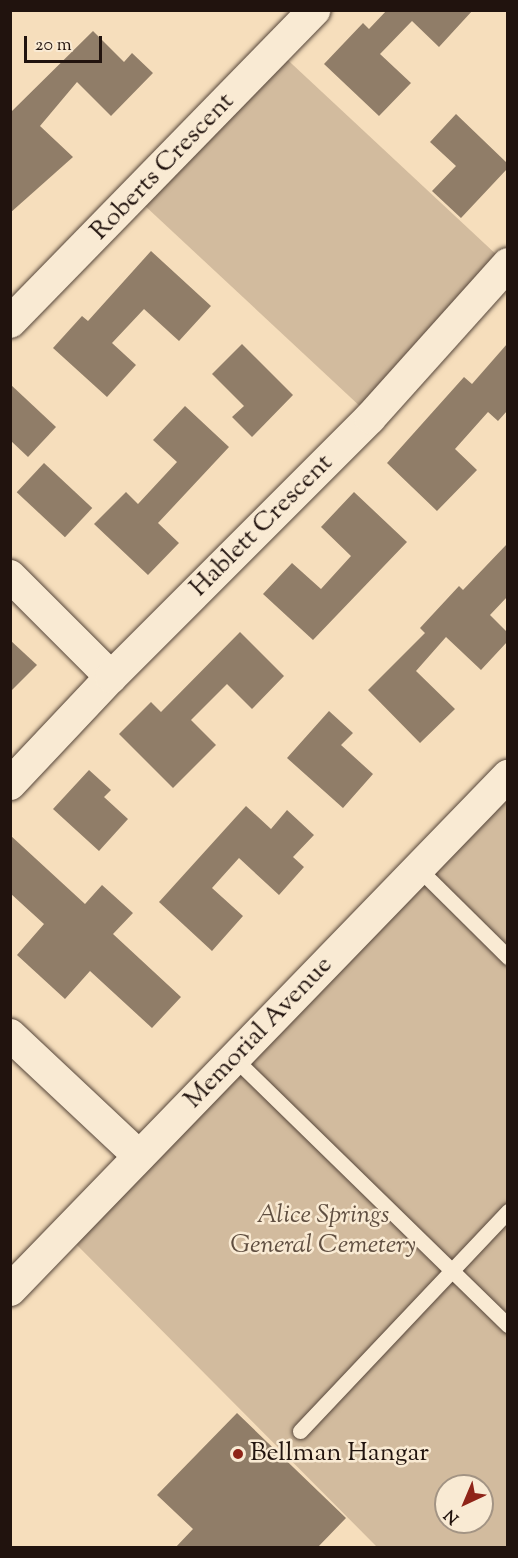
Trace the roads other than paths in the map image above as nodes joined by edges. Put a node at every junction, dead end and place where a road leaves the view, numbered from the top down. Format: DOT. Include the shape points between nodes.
graph roads {
  1 [pos="315,10"];
  2 [pos="507,264"];
  3 [pos="10,322"];
  4 [pos="10,576"];
  5 [pos="111,677"];
  6 [pos="507,776"];
  7 [pos="10,784"];
  8 [pos="418,868"];
  9 [pos="507,957"];
  10 [pos="10,1035"];
  11 [pos="234,1058"];
  12 [pos="139,1156"];
  13 [pos="507,1211"];
  14 [pos="451,1270"];
  15 [pos="10,1290"];
  16 [pos="507,1325"];
  17 [pos="300,1431"];
  1 -- 3 [label="street, Roberts Crescent"];
  2 -- 5 [label="street, Hablett Crescent" via="370,418"];
  4 -- 5 [label="street"];
  5 -- 7 [label="street, Hablett Crescent"];
  6 -- 8 [label="street, Memorial Avenue"];
  8 -- 9 [label="lane"];
  8 -- 11 [label="street, Memorial Avenue"];
  10 -- 12 [label="street"];
  11 -- 12 [label="street, Memorial Avenue"];
  11 -- 14 [label="lane"];
  12 -- 15 [label="street, Memorial Avenue"];
  13 -- 14 [label="lane"];
  14 -- 16 [label="lane"];
  14 -- 17 [label="lane"];
}
